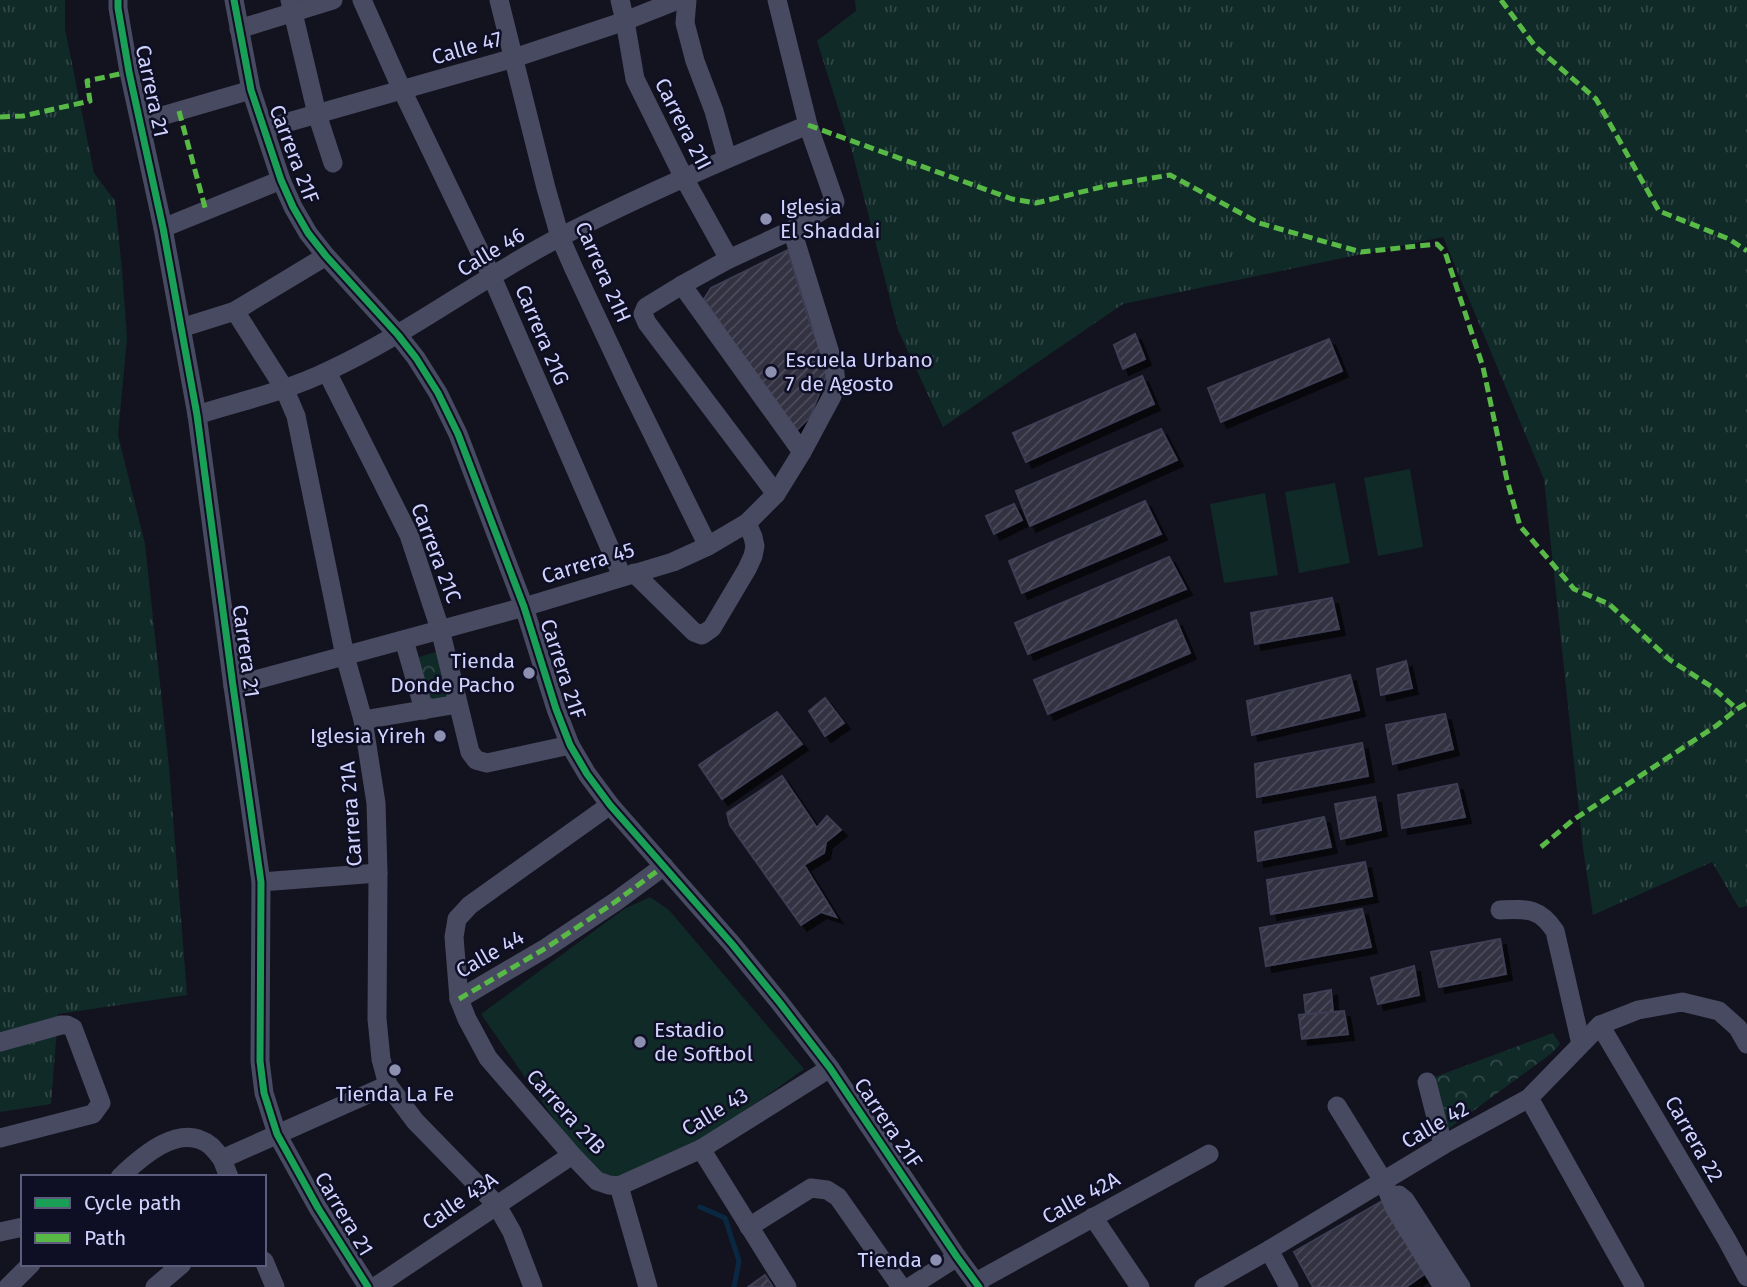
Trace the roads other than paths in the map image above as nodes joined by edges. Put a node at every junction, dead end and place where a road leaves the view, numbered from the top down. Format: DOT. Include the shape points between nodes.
graph roads {
  1 [pos="118,0"];
  2 [pos="234,0"];
  3 [pos="334,0"];
  4 [pos="362,0"];
  5 [pos="499,0"];
  6 [pos="620,0"];
  7 [pos="678,0"];
  8 [pos="687,0"];
  9 [pos="777,0"];
  10 [pos="292,6"];
  11 [pos="625,21"];
  12 [pos="239,29"];
  13 [pos="513,58"];
  14 [pos="251,90"];
  15 [pos="402,90"];
  16 [pos="317,114"];
  17 [pos="141,122"];
  18 [pos="808,125"];
  19 [pos="264,129"];
  20 [pos="727,158"];
  21 [pos="332,163"];
  22 [pos="684,178"];
  23 [pos="281,180"];
  24 [pos="163,228"];
  25 [pos="792,230"];
  26 [pos="561,237"];
  27 [pos="326,256"];
  28 [pos="729,259"];
  29 [pos="492,277"];
  30 [pos="682,285"];
  31 [pos="235,311"];
  32 [pos="181,328"];
  33 [pos="398,335"];
  34 [pos="327,372"];
  35 [pos="284,388"];
  36 [pos="197,415"];
  37 [pos="802,452"];
  38 [pos="776,494"];
  39 [pos="747,523"];
  40 [pos="708,545"];
  41 [pos="628,575"];
  42 [pos="524,607"];
  43 [pos="440,629"];
  44 [pos="404,639"];
  45 [pos="345,656"];
  46 [pos="233,686"];
  47 [pos="458,704"];
  48 [pos="424,710"];
  49 [pos="363,720"];
  50 [pos="570,745"];
  51 [pos="610,805"];
  52 [pos="664,866"];
  53 [pos="378,873"];
  54 [pos="261,882"];
  55 [pos="1500,910"];
  56 [pos="459,999"];
  57 [pos="1600,1025"];
  58 [pos="1744,1033"];
  59 [pos="0,1042"];
  60 [pos="1581,1044"];
  61 [pos="831,1068"];
  62 [pos="1427,1082"];
  63 [pos="388,1085"];
  64 [pos="1529,1098"];
  65 [pos="1337,1106"];
  66 [pos="277,1134"];
  67 [pos="0,1138"];
  68 [pos="1443,1145"];
  69 [pos="701,1149"];
  70 [pos="1209,1154"];
  71 [pos="572,1155"];
  72 [pos="226,1168"];
  73 [pos="122,1175"];
  74 [pos="1384,1181"];
  75 [pos="619,1186"];
  76 [pos="496,1204"];
  77 [pos="1093,1217"];
  78 [pos="21,1227"];
  79 [pos="749,1227"];
  80 [pos="0,1232"];
  81 [pos="1269,1250"];
  82 [pos="957,1257"];
  83 [pos="29,1266"];
  84 [pos="180,1266"];
  85 [pos="266,1266"];
  86 [pos="1747,1277"];
  87 [pos="978,1284"];
  88 [pos="1453,1286"];
  89 [pos="8,1287"];
  90 [pos="155,1287"];
  91 [pos="275,1287"];
  92 [pos="368,1287"];
  93 [pos="375,1287"];
  94 [pos="533,1287"];
  95 [pos="648,1287"];
  96 [pos="787,1287"];
  97 [pos="901,1287"];
  98 [pos="910,1287"];
  99 [pos="1140,1287"];
  100 [pos="1203,1287"];
  101 [pos="1289,1287"];
  102 [pos="1635,1287"];
  1 -- 17 [label="street, Carrera 21"];
  2 -- 12 [label="street, Carrera 21F"];
  3 -- 10 [label="street"];
  4 -- 15 [label="street, Carrera 21G"];
  5 -- 13 [label="street, Carrera 21H"];
  6 -- 11 [label="street, Carrera 21I"];
  7 -- 11 [label="street, Calle 47"];
  8 -- 20 [label="street" via="685,23"];
  9 -- 18 [label="street"];
  10 -- 12 [label="street"];
  10 -- 16 [label="street"];
  11 -- 13 [label="street, Calle 47"];
  11 -- 22 [label="street, Carrera 21I" via="635,79"];
  12 -- 14 [label="street, Carrera 21F"];
  13 -- 15 [label="street, Calle 47"];
  13 -- 26 [label="street, Carrera 21H"];
  14 -- 17 [label="street"];
  14 -- 19 [label="street, Carrera 21F"];
  15 -- 16 [label="street, Calle 47"];
  15 -- 29 [label="street, Carrera 21G"];
  16 -- 19 [label="street, Calle 47"];
  16 -- 21 [label="street"];
  17 -- 24 [label="street, Carrera 21"];
  18 -- 20 [label="street, Calle 46"];
  18 -- 25 [label="street" via="835,202"];
  19 -- 23 [label="street, Carrera 21F"];
  20 -- 22 [label="street, Calle 46"];
  22 -- 26 [label="street, Calle 46"];
  22 -- 28 [label="street, Carrera 21I"];
  23 -- 24 [label="street"];
  23 -- 27 [label="street, Carrera 21F" via="308,233"];
  24 -- 32 [label="street, Carrera 21"];
  25 -- 28 [label="street"];
  25 -- 37 [label="street, Carrera 45" via="836,382"];
  26 -- 29 [label="street, Calle 46"];
  26 -- 40 [label="street, Carrera 21H"];
  27 -- 31 [label="street"];
  27 -- 33 [label="street, Carrera 21F"];
  28 -- 30 [label="street"];
  29 -- 33 [label="street, Calle 46"];
  29 -- 41 [label="street, Carrera 21G"];
  30 -- 37 [label="street"];
  30 -- 38 [label="street" via="646,307 647,323"];
  31 -- 32 [label="street"];
  31 -- 35 [label="street, Carrera 21A"];
  32 -- 36 [label="street, Carrera 21"];
  33 -- 34 [label="street, Calle 46"];
  33 -- 42 [label="street, Carrera 21F" via="438,393 458,435"];
  34 -- 35 [label="street, Calle 46"];
  34 -- 43 [label="street, Carrera 21C" via="409,535"];
  35 -- 36 [label="street, Calle 46"];
  35 -- 45 [label="street, Carrera 21A" via="296,416"];
  36 -- 46 [label="street, Carrera 21"];
  37 -- 38 [label="street, Carrera 45"];
  38 -- 39 [label="street, Carrera 45"];
  39 -- 40 [label="street, Carrera 45"];
  39 -- 41 [label="street" via="755,546 747,569 712,628 702,635"];
  40 -- 41 [label="street, Carrera 45" via="673,562"];
  41 -- 42 [label="street, Carrera 45"];
  42 -- 43 [label="street, Carrera 45"];
  42 -- 50 [label="street, Carrera 21F"];
  43 -- 44 [label="street, Carrera 45"];
  43 -- 47 [label="street, Carrera 21C"];
  44 -- 45 [label="street, Carrera 45"];
  44 -- 48 [label="street"];
  45 -- 46 [label="street, Carrera 45"];
  45 -- 49 [label="street, Carrera 21A"];
  46 -- 54 [label="street, Carrera 21"];
  47 -- 48 [label="street"];
  47 -- 50 [label="street, Carrera 21C" via="476,760 487,763"];
  48 -- 49 [label="street"];
  49 -- 53 [label="street, Carrera 21A" via="376,803"];
  50 -- 51 [label="street, Carrera 21F"];
  51 -- 52 [label="street, Carrera 21F"];
  51 -- 56 [label="street, Calle 44" via="457,919"];
  52 -- 56 [label="street, Calle 44" via="546,948"];
  52 -- 61 [label="street, Carrera 21F"];
  53 -- 54 [label="street"];
  53 -- 63 [label="street, Carrera 21A" via="377,1019"];
  54 -- 66 [label="street, Carrera 21" via="260,1062"];
  55 -- 60 [label="street" via="1525,909 1548,919 1555,931"];
  56 -- 71 [label="street, Carrera 21B" via="488,1058"];
  57 -- 58 [label="street, Calle 42" via="1638,1010 1682,1002 1718,1011"];
  57 -- 60 [label="street, Calle 42"];
  57 -- 86 [label="street, Carrera 22"];
  59 -- 67 [label="street" via="61,1026 74,1028 101,1102 93,1114"];
  60 -- 64 [label="street, Calle 42"];
  61 -- 69 [label="street, Calle 43"];
  61 -- 82 [label="street, Carrera 21F"];
  62 -- 68 [label="street"];
  63 -- 66 [label="street"];
  63 -- 76 [label="street, Carrera 21A" via="415,1121"];
  64 -- 68 [label="street, Calle 42"];
  64 -- 102 [label="street"];
  65 -- 74 [label="street"];
  66 -- 72 [label="street"];
  66 -- 92 [label="street, Carrera 21"];
  68 -- 74 [label="street, Calle 42"];
  69 -- 75 [label="street, Calle 43"];
  69 -- 79 [label="street"];
  70 -- 77 [label="street, Calle 42A"];
  71 -- 75 [label="street, Carrera 21B" via="597,1181"];
  71 -- 76 [label="street, Calle 43A"];
  72 -- 73 [label="street" via="210,1146 198,1139 180,1138 160,1144"];
  74 -- 81 [label="street, Calle 42"];
  74 -- 88 [label="street" via="1405,1200"];
  75 -- 95 [label="street"];
  76 -- 93 [label="street, Calle 43A"];
  76 -- 94 [label="street, Carrera 21A"];
  77 -- 87 [label="street, Calle 42A"];
  77 -- 99 [label="street"];
  78 -- 80 [label="street"];
  79 -- 96 [label="street"];
  79 -- 97 [label="street" via="811,1188 827,1190 838,1197"];
  81 -- 100 [label="street, Calle 42"];
  81 -- 101 [label="street"];
  82 -- 87 [label="street, Carrera 21F"];
  82 -- 98 [label="street"];
  83 -- 89 [label="street"];
  84 -- 90 [label="street"];
  85 -- 91 [label="street"];
}
